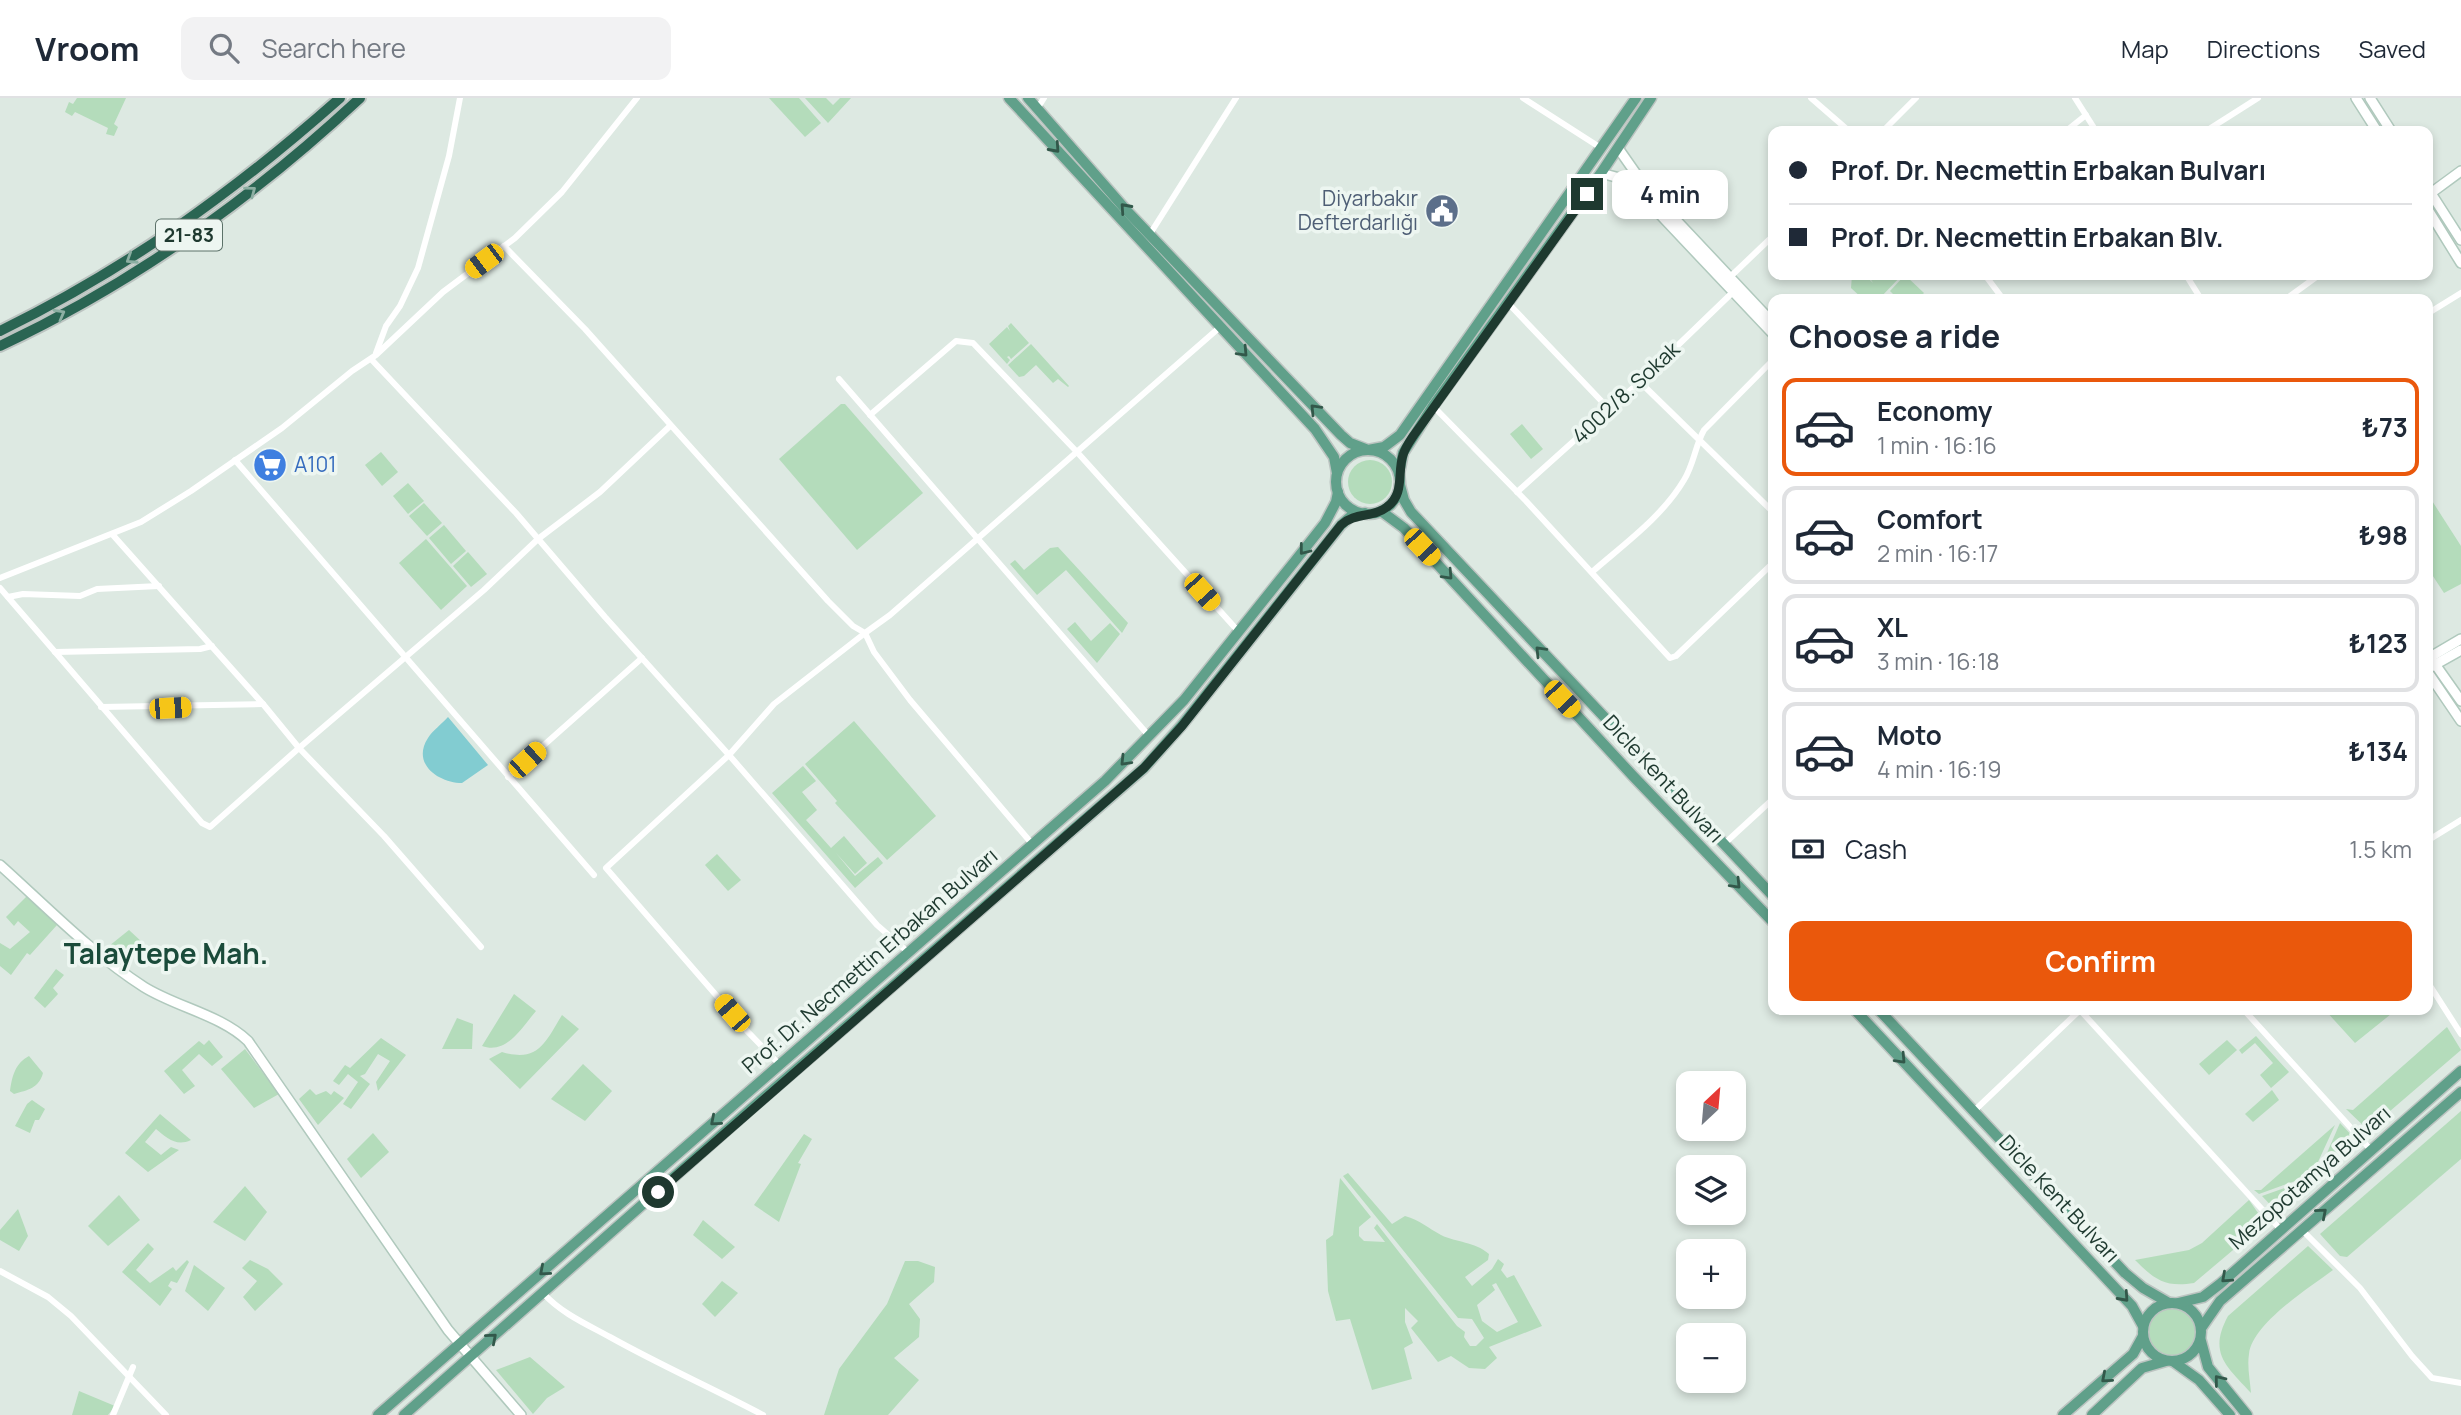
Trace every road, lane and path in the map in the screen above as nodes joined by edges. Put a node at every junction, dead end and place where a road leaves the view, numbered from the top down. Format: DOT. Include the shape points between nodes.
graph roads {
  1 [pos="340,98"];
  2 [pos="360,98"];
  3 [pos="460,98"];
  4 [pos="637,98"];
  5 [pos="1009,98"];
  6 [pos="1028,98"];
  7 [pos="1044,98"];
  8 [pos="1236,98"];
  9 [pos="1523,98"];
  10 [pos="1636,98"];
  11 [pos="1651,98"];
  12 [pos="1811,98"];
  13 [pos="1916,98"];
  14 [pos="2075,98"];
  15 [pos="2258,98"];
  16 [pos="2356,98"];
  17 [pos="2370,98"];
  18 [pos="1037,108"];
  19 [pos="2086,116"];
  20 [pos="1843,126"];
  21 [pos="1888,126"];
  22 [pos="2073,126"];
  23 [pos="2093,126"];
  24 [pos="2214,126"];
  25 [pos="2374,126"];
  26 [pos="2388,126"];
  27 [pos="1601,148"];
  28 [pos="1618,148"];
  29 [pos="2461,171"];
  30 [pos="1601,173"];
  31 [pos="2433,188"];
  32 [pos="2433,196"];
  33 [pos="2433,218"];
  34 [pos="1150,234"];
  35 [pos="2461,240"];
  36 [pos="1768,241"];
  37 [pos="504,246"];
  38 [pos="2461,263"];
  39 [pos="1730,277"];
  40 [pos="2312,280"];
  41 [pos="1733,292"];
  42 [pos="2461,293"];
  43 [pos="2293,294"];
  44 [pos="1508,303"];
  45 [pos="2433,310"];
  46 [pos="1768,318"];
  47 [pos="1220,327"];
  48 [pos="1768,329"];
  49 [pos="0,331"];
  50 [pos="0,346"];
  51 [pos="373,357"];
  52 [pos="1768,365"];
  53 [pos="839,379"];
  54 [pos="1640,382"];
  55 [pos="1433,406"];
  56 [pos="1609,409"];
  57 [pos="870,415"];
  58 [pos="670,426"];
  59 [pos="1699,439"];
  60 [pos="1368,450"];
  61 [pos="1077,452"];
  62 [pos="235,460"];
  63 [pos="1337,474"];
  64 [pos="1400,479"];
  65 [pos="1338,492"];
  66 [pos="1517,492"];
  67 [pos="1768,507"];
  68 [pos="1381,511"];
  69 [pos="1365,513"];
  70 [pos="112,534"];
  71 [pos="978,538"];
  72 [pos="538,539"];
  73 [pos="1768,568"];
  74 [pos="1592,572"];
  75 [pos="0,578"];
  76 [pos="159,586"];
  77 [pos="0,587"];
  78 [pos="8,597"];
  79 [pos="1238,631"];
  80 [pos="865,633"];
  81 [pos="2461,639"];
  82 [pos="212,646"];
  83 [pos="2461,650"];
  84 [pos="55,652"];
  85 [pos="404,657"];
  86 [pos="642,658"];
  87 [pos="2433,661"];
  88 [pos="2433,662"];
  89 [pos="2433,669"];
  90 [pos="2433,671"];
  91 [pos="2461,701"];
  92 [pos="264,704"];
  93 [pos="101,707"];
  94 [pos="2461,721"];
  95 [pos="1149,736"];
  96 [pos="299,748"];
  97 [pos="729,755"];
  98 [pos="508,777"];
  99 [pos="1768,804"];
  100 [pos="2461,820"];
  101 [pos="2433,837"];
  102 [pos="1724,844"];
  103 [pos="1033,845"];
  104 [pos="0,866"];
  105 [pos="594,875"];
  106 [pos="1768,891"];
  107 [pos="1768,917"];
  108 [pos="481,947"];
  109 [pos="909,953"];
  110 [pos="2433,990"];
  111 [pos="1860,1015"];
  112 [pos="1884,1015"];
  113 [pos="2075,1015"];
  114 [pos="2085,1015"];
  115 [pos="2250,1015"];
  116 [pos="2461,1034"];
  117 [pos="780,1065"];
  118 [pos="2461,1071"];
  119 [pos="2461,1092"];
  120 [pos="1974,1111"];
  121 [pos="2371,1150"];
  122 [pos="2281,1230"];
  123 [pos="2302,1230"];
  124 [pos="0,1271"];
  125 [pos="543,1293"];
  126 [pos="2174,1303"];
  127 [pos="2202,1327"];
  128 [pos="2143,1331"];
  129 [pos="2201,1341"];
  130 [pos="459,1345"];
  131 [pos="470,1357"];
  132 [pos="2170,1361"];
  133 [pos="133,1367"];
  134 [pos="130,1375"];
  135 [pos="2461,1383"];
  136 [pos="113,1415"];
  137 [pos="166,1415"];
  138 [pos="378,1415"];
  139 [pos="404,1415"];
  140 [pos="521,1415"];
  141 [pos="763,1415"];
  142 [pos="2063,1415"];
  143 [pos="2092,1415"];
  144 [pos="2230,1415"];
  145 [pos="2247,1415"];
  1 -- 49 [label="highway, 21-83, one-way" via="197,216 65,298"];
  50 -- 2 [label="highway, 21-83, one-way" via="125,279 304,150"];
  3 -- 51 [label="street" via="418,268"];
  4 -- 37 [label="street" via="562,192"];
  5 -- 47 [label="main road, one-way"];
  6 -- 18 [label="main road"];
  7 -- 18 [label="street"];
  8 -- 34 [label="street"];
  9 -- 27 [label="street"];
  10 -- 27 [label="main road"];
  11 -- 28 [label="main road"];
  12 -- 20 [label="street"];
  13 -- 21 [label="street"];
  14 -- 19 [label="street"];
  15 -- 24 [label="street"];
  16 -- 25 [label="street"];
  17 -- 26 [label="street"];
  34 -- 18 [label="main road, one-way"];
  19 -- 22 [label="street"];
  19 -- 23 [label="street"];
  27 -- 60 [label="main road" via="1400,435 1384,447"];
  28 -- 30 [label="main road"];
  28 -- 39 [label="street" via="1646,188"];
  29 -- 31 [label="street"];
  30 -- 41 [label="street" via="1623,179 1636,189"];
  30 -- 44 [label="main road"];
  32 -- 35 [label="street"];
  33 -- 38 [label="street"];
  60 -- 34 [label="main road, one-way" via="1341,435"];
  36 -- 39 [label="street"];
  37 -- 51 [label="street" via="443,292"];
  37 -- 58 [label="street"];
  39 -- 46 [label="street"];
  40 -- 43 [label="street"];
  41 -- 48 [label="street"];
  41 -- 54 [label="street, 4002/8. Sokak"];
  42 -- 45 [label="street"];
  44 -- 55 [label="main road"];
  44 -- 56 [label="street"];
  47 -- 61 [label="street"];
  47 -- 63 [label="main road, one-way" via="1315,429 1334,457"];
  51 -- 62 [label="street"];
  51 -- 72 [label="street"];
  52 -- 59 [label="street"];
  53 -- 57 [label="street"];
  54 -- 56 [label="street, 4002/8. Sokak"];
  54 -- 59 [label="street"];
  55 -- 64 [label="main road" via="1403,453"];
  55 -- 66 [label="street"];
  56 -- 66 [label="street, 4002/8. Sokak"];
  57 -- 61 [label="street" via="956,341 967,341 984,353"];
  57 -- 71 [label="street"];
  58 -- 72 [label="street" via="600,492"];
  58 -- 80 [label="street" via="828,601"];
  59 -- 67 [label="street"];
  59 -- 74 [label="street" via="1687,476 1675,494"];
  60 -- 63 [label="main road" via="1348,456"];
  60 -- 64 [label="main road" via="1388,457"];
  61 -- 71 [label="street"];
  61 -- 79 [label="street"];
  62 -- 70 [label="street" via="141,522"];
  62 -- 85 [label="street"];
  63 -- 65 [label="main road"];
  64 -- 68 [label="main road" via="1394,500"];
  102 -- 64 [label="main road, Dicle Kent Bulvarı, one-way" via="1420,522 1404,500"];
  65 -- 69 [label="main road" via="1348,506"];
  65 -- 79 [label="main road, Prof. Dr. Necmettin Erbakan Bulvarı, one-way" via="1325,523"];
  66 -- 74 [label="street"];
  68 -- 69 [label="main road"];
  68 -- 107 [label="main road, Dicle Kent Bulvarı, one-way" via="1404,528"];
  69 -- 125 [label="main road, Prof. Dr. Necmettin Erbakan Bulvarı" via="1341,525 1144,768"];
  70 -- 75 [label="street"];
  70 -- 76 [label="street"];
  71 -- 80 [label="street"];
  71 -- 95 [label="street"];
  72 -- 85 [label="street"];
  72 -- 86 [label="street"];
  73 -- 74 [label="street" via="1670,658"];
  76 -- 78 [label="street" via="97,589 80,596"];
  76 -- 82 [label="street"];
  77 -- 78 [label="street"];
  78 -- 84 [label="street"];
  79 -- 95 [label="main road, Prof. Dr. Necmettin Erbakan Bulvarı"];
  80 -- 97 [label="street" via="775,704"];
  80 -- 103 [label="street" via="910,700"];
  81 -- 87 [label="street"];
  82 -- 84 [label="street"];
  82 -- 92 [label="street"];
  83 -- 88 [label="street"];
  84 -- 93 [label="street"];
  85 -- 96 [label="street"];
  85 -- 98 [label="street"];
  86 -- 97 [label="street"];
  86 -- 98 [label="street"];
  89 -- 91 [label="street"];
  90 -- 94 [label="street"];
  92 -- 93 [label="street"];
  92 -- 96 [label="street"];
  93 -- 96 [label="street" via="206,826 214,825"];
  95 -- 103 [label="main road, Prof. Dr. Necmettin Erbakan Bulvarı, one-way"];
  96 -- 108 [label="street"];
  97 -- 109 [label="street" via="877,925"];
  97 -- 117 [label="street" via="606,868"];
  98 -- 105 [label="street"];
  99 -- 102 [label="street"];
  100 -- 101 [label="street"];
  102 -- 106 [label="main road, Dicle Kent Bulvarı"];
  103 -- 109 [label="main road, Prof. Dr. Necmettin Erbakan Bulvarı"];
  104 -- 130 [label="street" via="124,974 162,998 237,1030 248,1041"];
  109 -- 117 [label="main road, Prof. Dr. Necmettin Erbakan Bulvarı"];
  110 -- 116 [label="street"];
  111 -- 128 [label="main road, Dicle Kent Bulvarı, one-way" via="2123,1297"];
  112 -- 120 [label="main road, Dicle Kent Bulvarı"];
  113 -- 120 [label="street"];
  114 -- 122 [label="street"];
  115 -- 121 [label="street"];
  117 -- 130 [label="main road, Prof. Dr. Necmettin Erbakan Bulvarı, one-way"];
  118 -- 121 [label="main road, Mezopotamya Bulvarı"];
  123 -- 119 [label="main road, Mezopotamya Bulvarı, one-way"];
  120 -- 126 [label="main road, Dicle Kent Bulvarı" via="2125,1273"];
  121 -- 122 [label="main road, Mezopotamya Bulvarı"];
  122 -- 126 [label="main road, Mezopotamya Bulvarı, one-way" via="2203,1297"];
  123 -- 127 [label="main road, Mezopotamya Bulvarı" via="2220,1301"];
  123 -- 135 [label="street" via="2360,1288 2432,1378"];
  124 -- 134 [label="street" via="48,1297"];
  131 -- 125 [label="main road, Prof. Dr. Necmettin Erbakan Bulvarı, one-way"];
  125 -- 141 [label="street" via="555,1306 615,1340"];
  126 -- 127 [label="main road" via="2194,1312"];
  126 -- 128 [label="main road" via="2152,1310"];
  127 -- 129 [label="main road"];
  128 -- 132 [label="main road" via="2151,1353"];
  128 -- 142 [label="main road, one-way" via="2133,1354"];
  129 -- 132 [label="main road" via="2191,1355"];
  145 -- 129 [label="main road, one-way" via="2208,1367"];
  130 -- 131 [label="street"];
  130 -- 138 [label="main road, Prof. Dr. Necmettin Erbakan Bulvarı"];
  131 -- 139 [label="main road, Prof. Dr. Necmettin Erbakan Bulvarı"];
  131 -- 140 [label="street"];
  132 -- 143 [label="main road" via="2142,1368"];
  132 -- 144 [label="main road" via="2199,1380"];
  133 -- 134 [label="street"];
  134 -- 136 [label="street"];
  134 -- 137 [label="street"];
}
